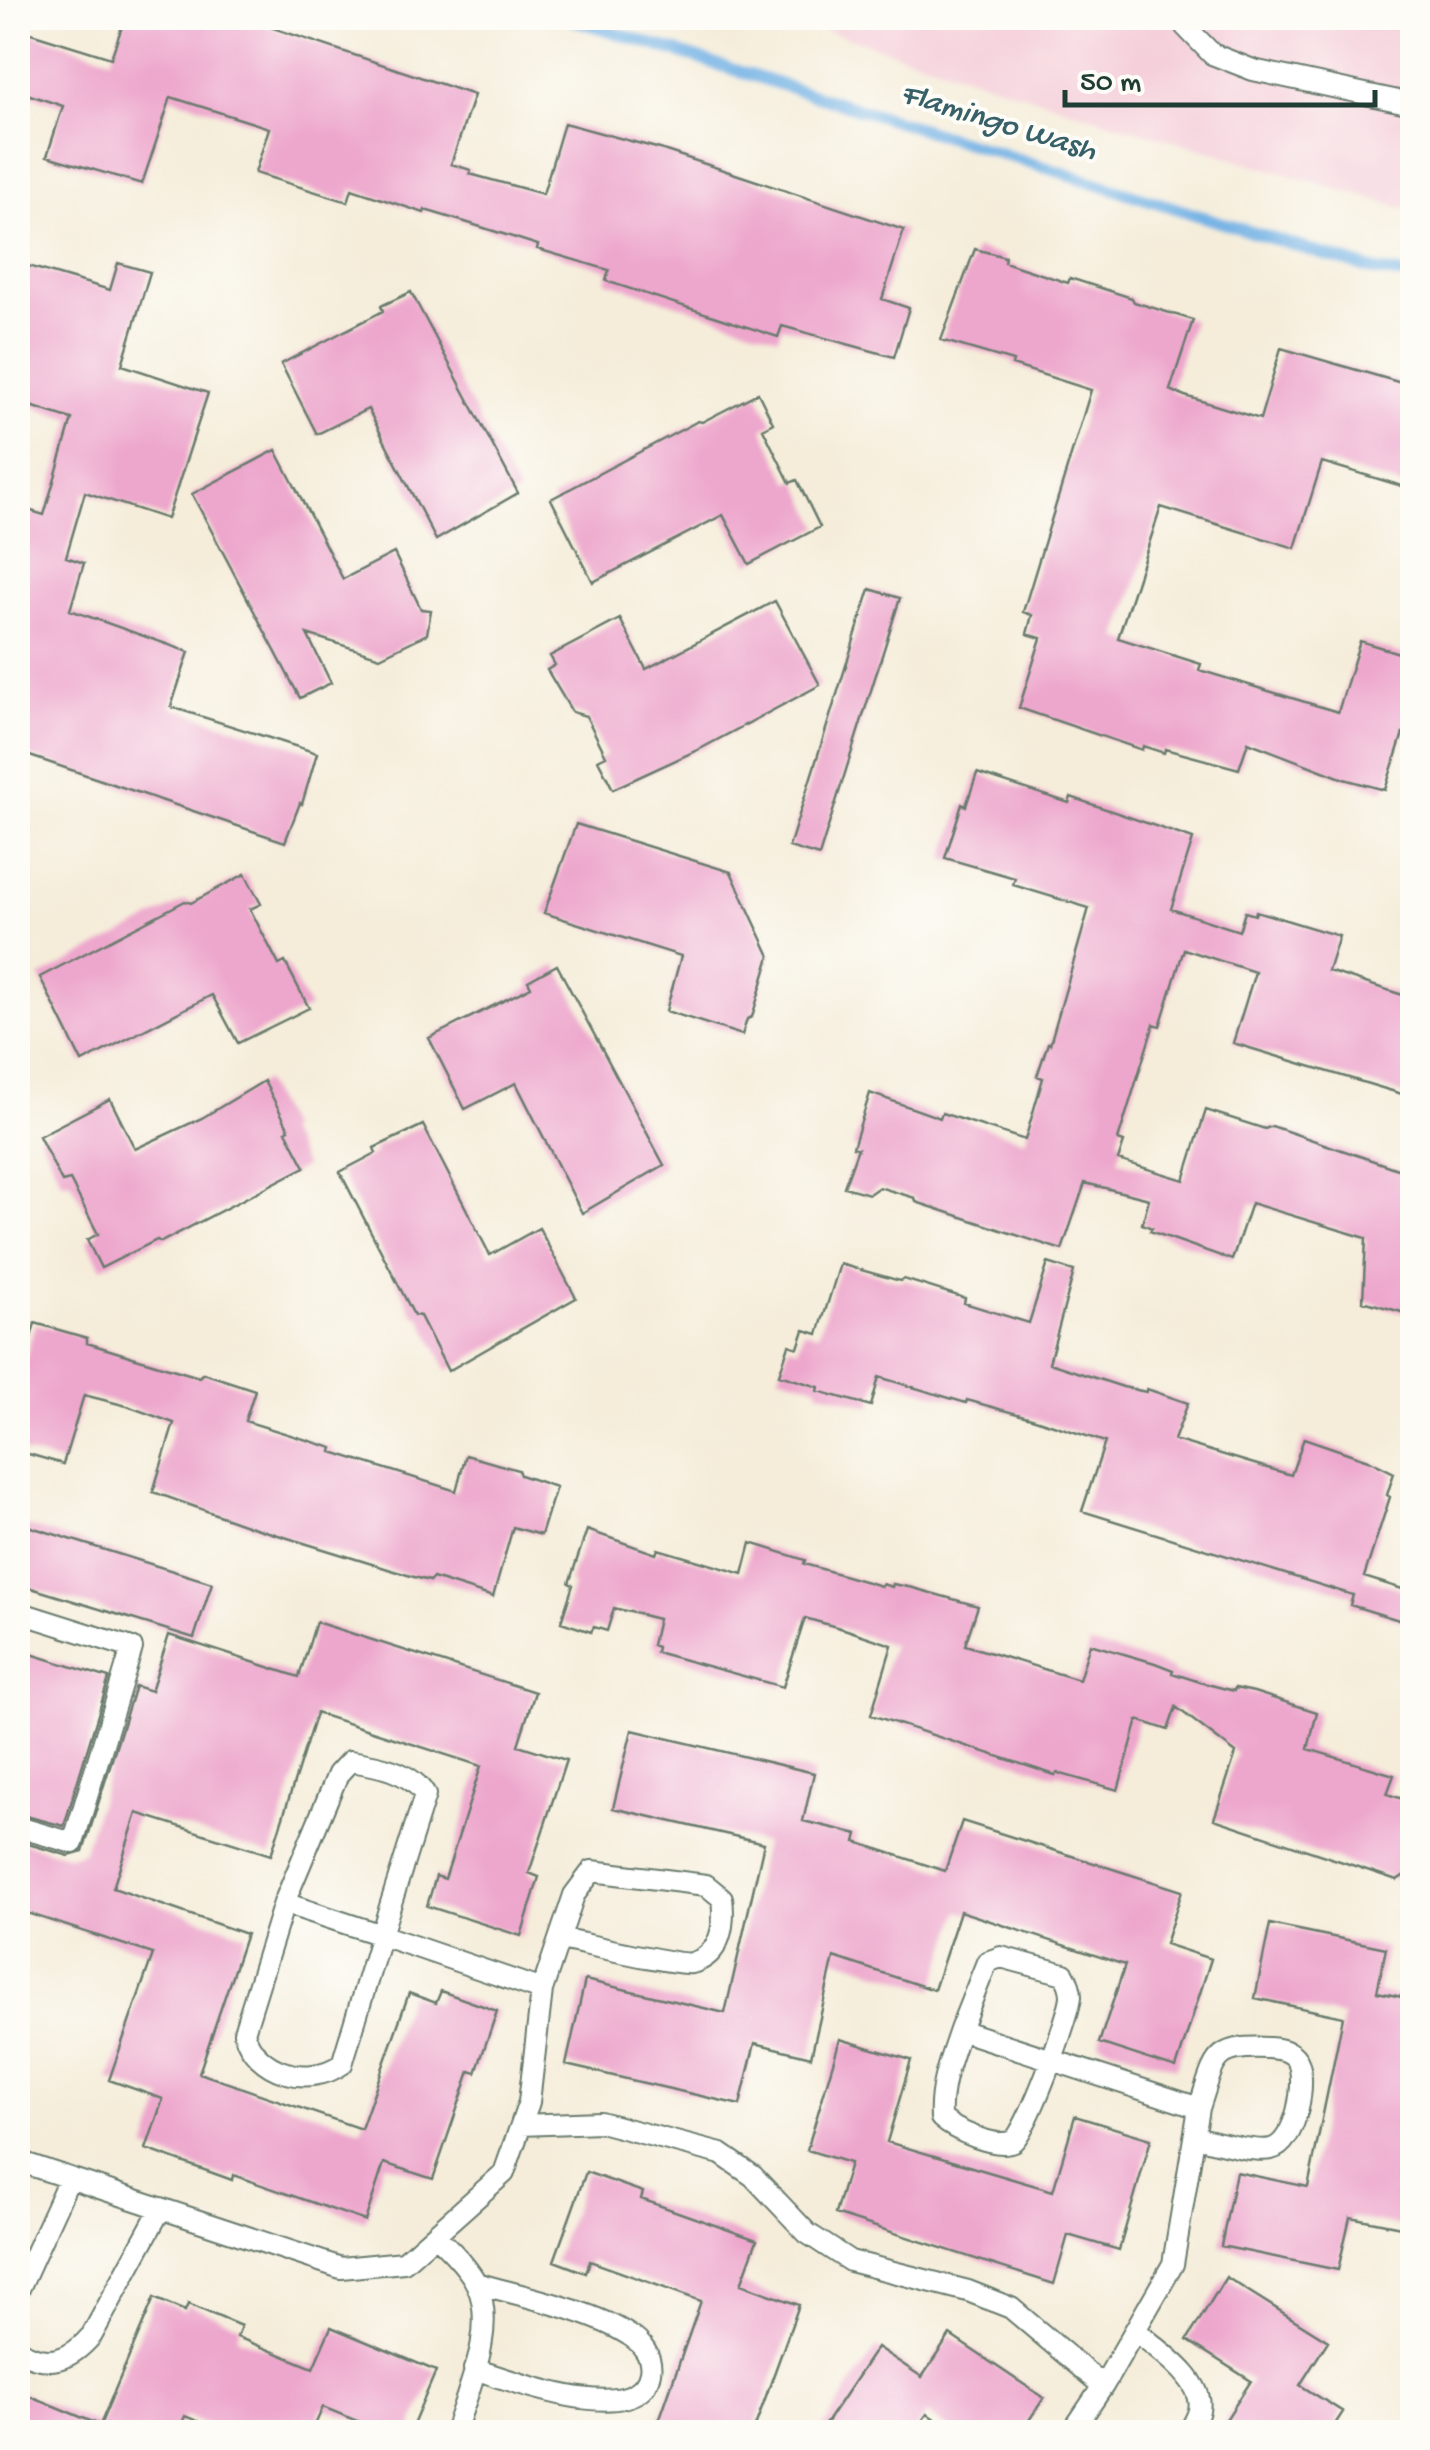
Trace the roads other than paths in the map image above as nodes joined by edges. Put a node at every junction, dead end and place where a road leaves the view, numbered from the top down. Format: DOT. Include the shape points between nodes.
graph roads {
  1 [pos="1184,18"];
  2 [pos="1412,104"];
  3 [pos="18,1612"];
  4 [pos="18,1826"];
  5 [pos="284,1904"];
  6 [pos="381,1935"];
  7 [pos="560,1939"];
  8 [pos="542,1990"];
  9 [pos="960,2030"];
  10 [pos="1050,2062"];
  11 [pos="1199,2108"];
  12 [pos="521,2126"];
  13 [pos="1194,2137"];
  14 [pos="18,2161"];
  15 [pos="69,2179"];
  16 [pos="161,2208"];
  17 [pos="436,2236"];
  18 [pos="476,2282"];
  19 [pos="18,2291"];
  20 [pos="1135,2330"];
  21 [pos="18,2350"];
  22 [pos="474,2369"];
  23 [pos="1103,2386"];
  24 [pos="1077,2430"];
  25 [pos="454,2432"];
  26 [pos="1189,2432"];
  1 -- 2 [label="lane" via="1212,54 1253,70"];
  3 -- 4 [label="lane" via="132,1648 73,1844"];
  5 -- 6 [label="lane"];
  5 -- 6 [label="lane" via="244,2032 261,2062 281,2070 312,2078 342,2064"];
  5 -- 6 [label="lane" via="338,1774 350,1761 384,1768 417,1781 425,1796"];
  6 -- 8 [label="lane"];
  7 -- 7 [label="lane" via="690,1964 720,1939 722,1898 706,1885 592,1871 574,1895"];
  7 -- 8 [label="lane"];
  8 -- 12 [label="lane" via="530,2102"];
  9 -- 10 [label="lane"];
  9 -- 10 [label="lane" via="987,1962 1001,1957 1064,1974 1070,2005"];
  9 -- 10 [label="lane" via="941,2085 941,2118 953,2129 1004,2143 1016,2140"];
  10 -- 11 [label="lane"];
  11 -- 13 [label="lane"];
  11 -- 13 [label="lane" via="1213,2067 1234,2046 1280,2049 1299,2063 1295,2123 1280,2146 1267,2150"];
  12 -- 17 [label="lane" via="504,2173"];
  12 -- 23 [label="lane" via="600,2122 721,2154 753,2176 807,2233 850,2261 1011,2308"];
  13 -- 20 [label="lane" via="1172,2264"];
  14 -- 15 [label="lane"];
  15 -- 16 [label="lane"];
  15 -- 19 [label="lane"];
  16 -- 17 [label="lane" via="341,2268 404,2262"];
  16 -- 21 [label="lane" via="80,2349 65,2359 32,2358"];
  17 -- 18 [label="lane"];
  18 -- 22 [label="lane" via="484,2310"];
  18 -- 22 [label="lane" via="608,2323 644,2348 651,2370 645,2386 631,2394 591,2401"];
  20 -- 23 [label="lane"];
  20 -- 26 [label="lane" via="1194,2382 1199,2411"];
  22 -- 25 [label="lane"];
  23 -- 24 [label="lane"];
}
